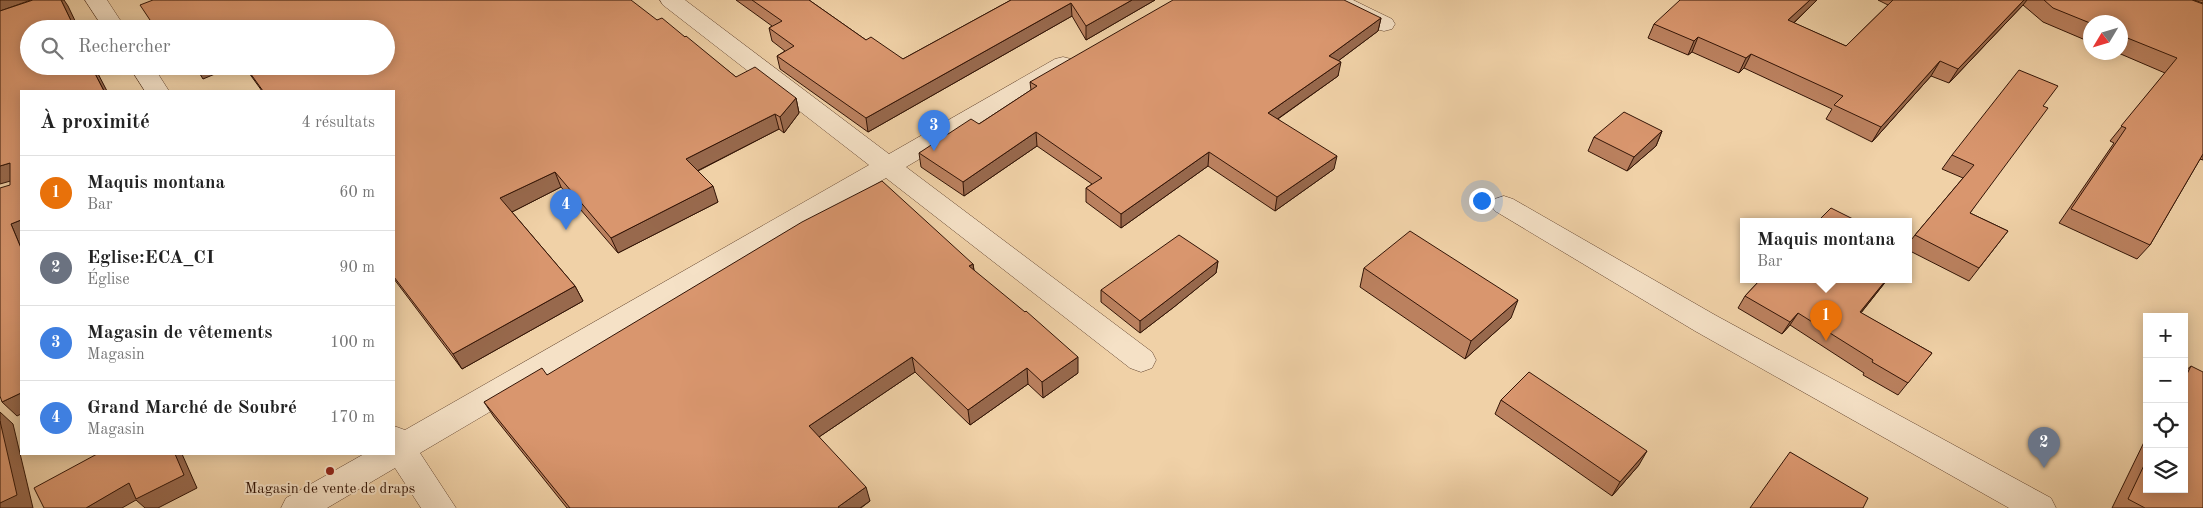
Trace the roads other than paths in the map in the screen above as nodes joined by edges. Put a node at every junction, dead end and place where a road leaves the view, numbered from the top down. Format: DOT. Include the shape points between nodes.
graph roads {
  1 [pos="96,0"];
  2 [pos="671,0"];
  3 [pos="1336,0"];
  4 [pos="109,20"];
  5 [pos="1384,24"];
  6 [pos="1082,54"];
  7 [pos="146,75"];
  8 [pos="156,90"];
  9 [pos="888,166"];
  10 [pos="1504,205"];
  11 [pos="1141,360"];
  12 [pos="395,449"];
  13 [pos="385,455"];
  14 [pos="298,508"];
  15 [pos="439,508"];
  16 [pos="2039,508"];
  1 -- 4 [label="street"];
  2 -- 9 [label="street"];
  3 -- 5 [label="street"];
  6 -- 9 [label="street"];
  7 -- 8 [label="street"];
  9 -- 11 [label="street"];
  9 -- 12 [label="street"];
  10 -- 16 [label="street" via="1705,323"];
  12 -- 15 [label="street"];
  13 -- 14 [label="street"];
}
